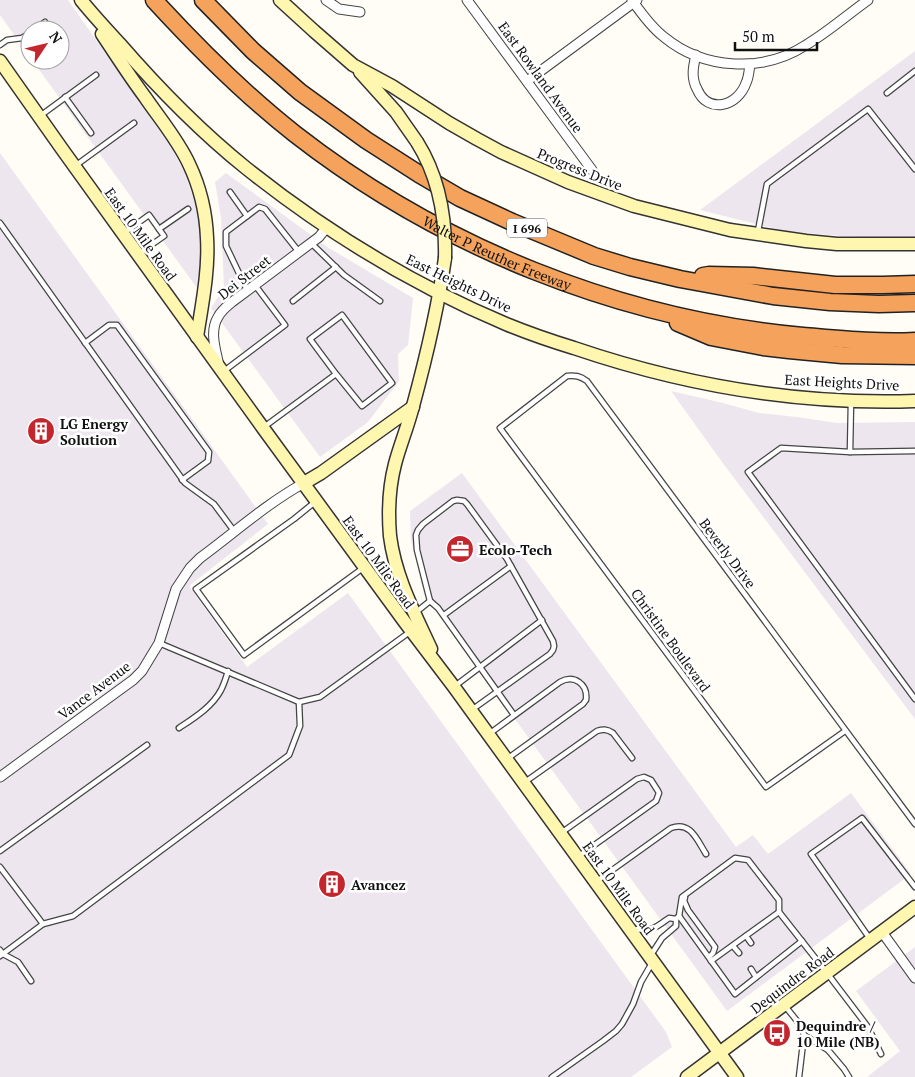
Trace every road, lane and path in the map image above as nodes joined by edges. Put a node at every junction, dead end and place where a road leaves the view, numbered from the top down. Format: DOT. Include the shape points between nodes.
graph roads {
  1 [pos="154,0"];
  2 [pos="203,0"];
  3 [pos="280,0"];
  4 [pos="326,0"];
  5 [pos="467,0"];
  6 [pos="868,0"];
  7 [pos="82,1"];
  8 [pos="634,1"];
  9 [pos="360,12"];
  10 [pos="20,38"];
  11 [pos="0,45"];
  12 [pos="696,55"];
  13 [pos="0,61"];
  14 [pos="750,64"];
  15 [pos="353,65"];
  16 [pos="915,71"];
  17 [pos="96,75"];
  18 [pos="527,81"];
  19 [pos="887,93"];
  20 [pos="65,97"];
  21 [pos="39,117"];
  22 [pos="134,123"];
  23 [pos="91,132"];
  24 [pos="74,167"];
  25 [pos="915,169"];
  26 [pos="592,170"];
  27 [pos="230,192"];
  28 [pos="188,209"];
  29 [pos="247,216"];
  30 [pos="0,223"];
  31 [pos="327,227"];
  32 [pos="159,230"];
  33 [pos="123,234"];
  34 [pos="758,234"];
  35 [pos="311,243"];
  36 [pos="915,244"];
  37 [pos="299,252"];
  38 [pos="138,255"];
  39 [pos="336,267"];
  40 [pos="680,279"];
  41 [pos="255,284"];
  42 [pos="915,284"];
  43 [pos="247,290"];
  44 [pos="440,293"];
  45 [pos="380,300"];
  46 [pos="293,301"];
  47 [pos="915,303"];
  48 [pos="632,304"];
  49 [pos="197,337"];
  50 [pos="915,341"];
  51 [pos="85,343"];
  52 [pos="915,356"];
  53 [pos="221,370"];
  54 [pos="336,374"];
  55 [pos="851,400"];
  56 [pos="915,401"];
  57 [pos="413,407"];
  58 [pos="263,428"];
  59 [pos="500,428"];
  60 [pos="915,451"];
  61 [pos="850,452"];
  62 [pos="182,480"];
  63 [pos="304,483"];
  64 [pos="316,501"];
  65 [pos="234,532"];
  66 [pos="511,566"];
  67 [pos="364,567"];
  68 [pos="430,602"];
  69 [pos="415,613"];
  70 [pos="444,614"];
  71 [pos="542,620"];
  72 [pos="408,626"];
  73 [pos="159,643"];
  74 [pos="480,666"];
  75 [pos="441,669"];
  76 [pos="228,671"];
  77 [pos="454,687"];
  78 [pos="498,691"];
  79 [pos="915,699"];
  80 [pos="299,702"];
  81 [pos="471,711"];
  82 [pos="514,715"];
  83 [pos="179,728"];
  84 [pos="846,731"];
  85 [pos="488,735"];
  86 [pos="147,745"];
  87 [pos="632,758"];
  88 [pos="506,760"];
  89 [pos="0,777"];
  90 [pos="524,783"];
  91 [pos="915,824"];
  92 [pos="560,833"];
  93 [pos="0,851"];
  94 [pos="706,854"];
  95 [pos="577,857"];
  96 [pos="0,867"];
  97 [pos="596,882"];
  98 [pos="915,887"];
  99 [pos="686,894"];
  100 [pos="915,907"];
  101 [pos="779,912"];
  102 [pos="677,918"];
  103 [pos="43,924"];
  104 [pos="761,925"];
  105 [pos="629,928"];
  106 [pos="765,931"];
  107 [pos="746,936"];
  108 [pos="876,936"];
  109 [pos="802,941"];
  110 [pos="752,942"];
  111 [pos="733,946"];
  112 [pos="780,950"];
  113 [pos="739,953"];
  114 [pos="1,954"];
  115 [pos="784,956"];
  116 [pos="710,959"];
  117 [pos="652,960"];
  118 [pos="765,960"];
  119 [pos="769,967"];
  120 [pos="750,970"];
  121 [pos="827,972"];
  122 [pos="756,977"];
  123 [pos="915,978"];
  124 [pos="31,981"];
  125 [pos="784,1005"];
  126 [pos="804,1035"];
  127 [pos="719,1053"];
  128 [pos="881,1054"];
  129 [pos="552,1077"];
  130 [pos="687,1077"];
  131 [pos="737,1077"];
  132 [pos="799,1077"];
  133 [pos="849,1077"];
  1 -- 48 [label="highway, Walter P Reuther Freeway / I 696" via="217,67 255,101 294,134 367,185 432,224 491,253 562,282"];
  2 -- 40 [label="highway, I 696" via="300,92 366,140 460,198 594,256"];
  3 -- 15 [label="main road, Progress Drive"];
  4 -- 9 [label="street" via="338,9"];
  5 -- 18 [label="street, East Rowland Avenue"];
  6 -- 14 [label="street" via="806,45 784,56"];
  7 -- 31 [label="main road, East Heights Drive" via="161,89 208,135"];
  7 -- 49 [label="main road" via="181,149 196,182 206,222 207,253"];
  8 -- 12 [label="street" via="662,36"];
  8 -- 18 [label="street"];
  10 -- 11 [label="lane" via="6,40"];
  12 -- 14 [label="street" via="719,62"];
  12 -- 14 [label="street" via="693,69 696,89 706,101 719,105 731,102 740,94"];
  13 -- 21 [label="main road, East 10 Mile Road"];
  15 -- 34 [label="main road, Progress Drive" via="477,139 568,182 634,206"];
  15 -- 44 [label="main road, bridge" via="396,112 429,165 439,192 444,226"];
  16 -- 19 [label="lane"];
  17 -- 20 [label="lane"];
  18 -- 26 [label="street, East Rowland Avenue"];
  20 -- 21 [label="lane"];
  20 -- 23 [label="lane"];
  21 -- 24 [label="main road, East 10 Mile Road"];
  22 -- 24 [label="lane"];
  24 -- 33 [label="main road, East 10 Mile Road"];
  25 -- 34 [label="lane" via="868,109 767,184"];
  27 -- 29 [label="lane"];
  28 -- 32 [label="lane"];
  29 -- 37 [label="lane" via="259,207 265,209"];
  29 -- 43 [label="lane" via="226,232 225,238"];
  30 -- 51 [label="lane"];
  31 -- 35 [label="street, Dei Street"];
  31 -- 44 [label="main road, East Heights Drive"];
  32 -- 33 [label="lane" via="149,215"];
  32 -- 38 [label="lane" via="164,236"];
  33 -- 38 [label="main road, East 10 Mile Road"];
  34 -- 36 [label="main road, Progress Drive" via="837,244"];
  35 -- 37 [label="street, Dei Street"];
  35 -- 39 [label="lane"];
  37 -- 41 [label="street, Dei Street"];
  38 -- 49 [label="main road, East 10 Mile Road"];
  39 -- 45 [label="lane"];
  39 -- 46 [label="lane"];
  40 -- 42 [label="highway" via="709,275 836,285"];
  40 -- 47 [label="highway, I 696" via="773,296 830,302"];
  41 -- 43 [label="street, Dei Street"];
  41 -- 53 [label="lane" via="285,325"];
  43 -- 53 [label="street, Dei Street" via="217,318 213,334"];
  44 -- 55 [label="main road, East Heights Drive" via="506,324 635,367 753,391"];
  44 -- 57 [label="main road"];
  48 -- 50 [label="highway, Walter P Reuther Freeway / I 696" via="726,326 778,333"];
  48 -- 52 [label="highway" via="711,337 737,343 816,353"];
  49 -- 53 [label="main road, East 10 Mile Road"];
  51 -- 62 [label="lane"];
  51 -- 62 [label="lane" via="109,325 117,326 209,452 208,461"];
  53 -- 58 [label="main road, East 10 Mile Road"];
  54 -- 54 [label="lane" via="362,406 392,383 342,315 310,338"];
  54 -- 58 [label="lane"];
  55 -- 56 [label="main road, East Heights Drive"];
  55 -- 61 [label="lane"];
  57 -- 63 [label="main road"];
  57 -- 69 [label="main road" via="395,464 389,515 395,560"];
  58 -- 63 [label="main road, East 10 Mile Road"];
  59 -- 84 [label="lane, Beverly Drive" via="567,376 574,375 586,381"];
  59 -- 84 [label="lane, Christine Boulevard" via="766,787"];
  60 -- 61 [label="lane"];
  61 -- 79 [label="lane" via="781,448 748,472"];
  62 -- 65 [label="lane" via="214,504"];
  63 -- 64 [label="main road, East 10 Mile Road"];
  63 -- 65 [label="street, Vance Avenue"];
  64 -- 67 [label="main road, East 10 Mile Road"];
  64 -- 67 [label="lane" via="196,589 244,655"];
  65 -- 73 [label="street, Vance Avenue" via="190,568 176,589"];
  66 -- 68 [label="lane" via="472,509 464,501 457,500 423,524 416,535"];
  66 -- 70 [label="lane"];
  66 -- 71 [label="lane"];
  67 -- 72 [label="main road, East 10 Mile Road"];
  68 -- 69 [label="lane"];
  68 -- 70 [label="lane"];
  69 -- 72 [label="lane"];
  69 -- 75 [label="main road"];
  70 -- 74 [label="lane"];
  71 -- 74 [label="lane"];
  71 -- 78 [label="lane" via="553,641 553,650"];
  72 -- 75 [label="main road, East 10 Mile Road"];
  72 -- 80 [label="lane" via="320,697"];
  73 -- 76 [label="lane"];
  73 -- 89 [label="street, Vance Avenue" via="133,680"];
  74 -- 77 [label="lane"];
  74 -- 78 [label="lane"];
  75 -- 77 [label="main road, East 10 Mile Road"];
  76 -- 80 [label="lane"];
  76 -- 83 [label="lane" via="214,700"];
  77 -- 81 [label="main road, East 10 Mile Road"];
  78 -- 81 [label="lane"];
  78 -- 82 [label="lane"];
  80 -- 103 [label="lane" via="300,726 289,755 73,916"];
  81 -- 85 [label="main road, East 10 Mile Road"];
  82 -- 85 [label="lane"];
  82 -- 88 [label="lane" via="567,679 580,682 586,691 583,704"];
  84 -- 91 [label="lane, Beverly Drive"];
  85 -- 88 [label="main road, East 10 Mile Road"];
  86 -- 93 [label="lane"];
  87 -- 90 [label="lane" via="613,732 601,730"];
  88 -- 90 [label="main road, East 10 Mile Road"];
  90 -- 92 [label="main road, East 10 Mile Road"];
  92 -- 95 [label="main road, East 10 Mile Road"];
  92 -- 95 [label="lane" via="637,779 651,780 659,794 656,801"];
  94 -- 97 [label="lane" via="692,832 682,826 674,827"];
  95 -- 97 [label="main road, East 10 Mile Road"];
  96 -- 103 [label="lane"];
  97 -- 105 [label="main road, East 10 Mile Road"];
  98 -- 108 [label="lane" via="862,818 811,854"];
  99 -- 101 [label="lane" via="735,858 748,860 779,900"];
  99 -- 102 [label="lane" via="682,896"];
  99 -- 116 [label="lane" via="684,901 688,910 715,947"];
  100 -- 108 [label="main road, Dequindre Road"];
  101 -- 104 [label="lane"];
  101 -- 109 [label="lane"];
  102 -- 105 [label="lane" via="669,918 654,929"];
  102 -- 116 [label="lane"];
  102 -- 117 [label="lane" via="674,930 662,938"];
  103 -- 114 [label="lane"];
  104 -- 106 [label="lane"];
  104 -- 107 [label="lane"];
  105 -- 117 [label="main road, East 10 Mile Road"];
  107 -- 110 [label="lane"];
  107 -- 111 [label="lane"];
  108 -- 121 [label="main road, Dequindre Road"];
  108 -- 123 [label="street"];
  109 -- 115 [label="lane"];
  109 -- 121 [label="lane"];
  111 -- 113 [label="lane"];
  111 -- 116 [label="lane"];
  112 -- 115 [label="lane"];
  114 -- 124 [label="lane" via="18,962"];
  115 -- 119 [label="lane"];
  116 -- 122 [label="lane" via="735,994"];
  117 -- 127 [label="main road, East 10 Mile Road"];
  117 -- 129 [label="lane" via="622,1024"];
  118 -- 119 [label="lane"];
  119 -- 122 [label="lane"];
  120 -- 122 [label="lane"];
  121 -- 125 [label="main road, Dequindre Road"];
  121 -- 128 [label="lane" via="868,1027"];
  125 -- 126 [label="lane"];
  125 -- 127 [label="main road, Dequindre Road"];
  126 -- 132 [label="lane"];
  126 -- 133 [label="lane" via="828,1050"];
  127 -- 130 [label="main road, Dequindre Road"];
  127 -- 131 [label="main road, East 10 Mile Road"];
}
